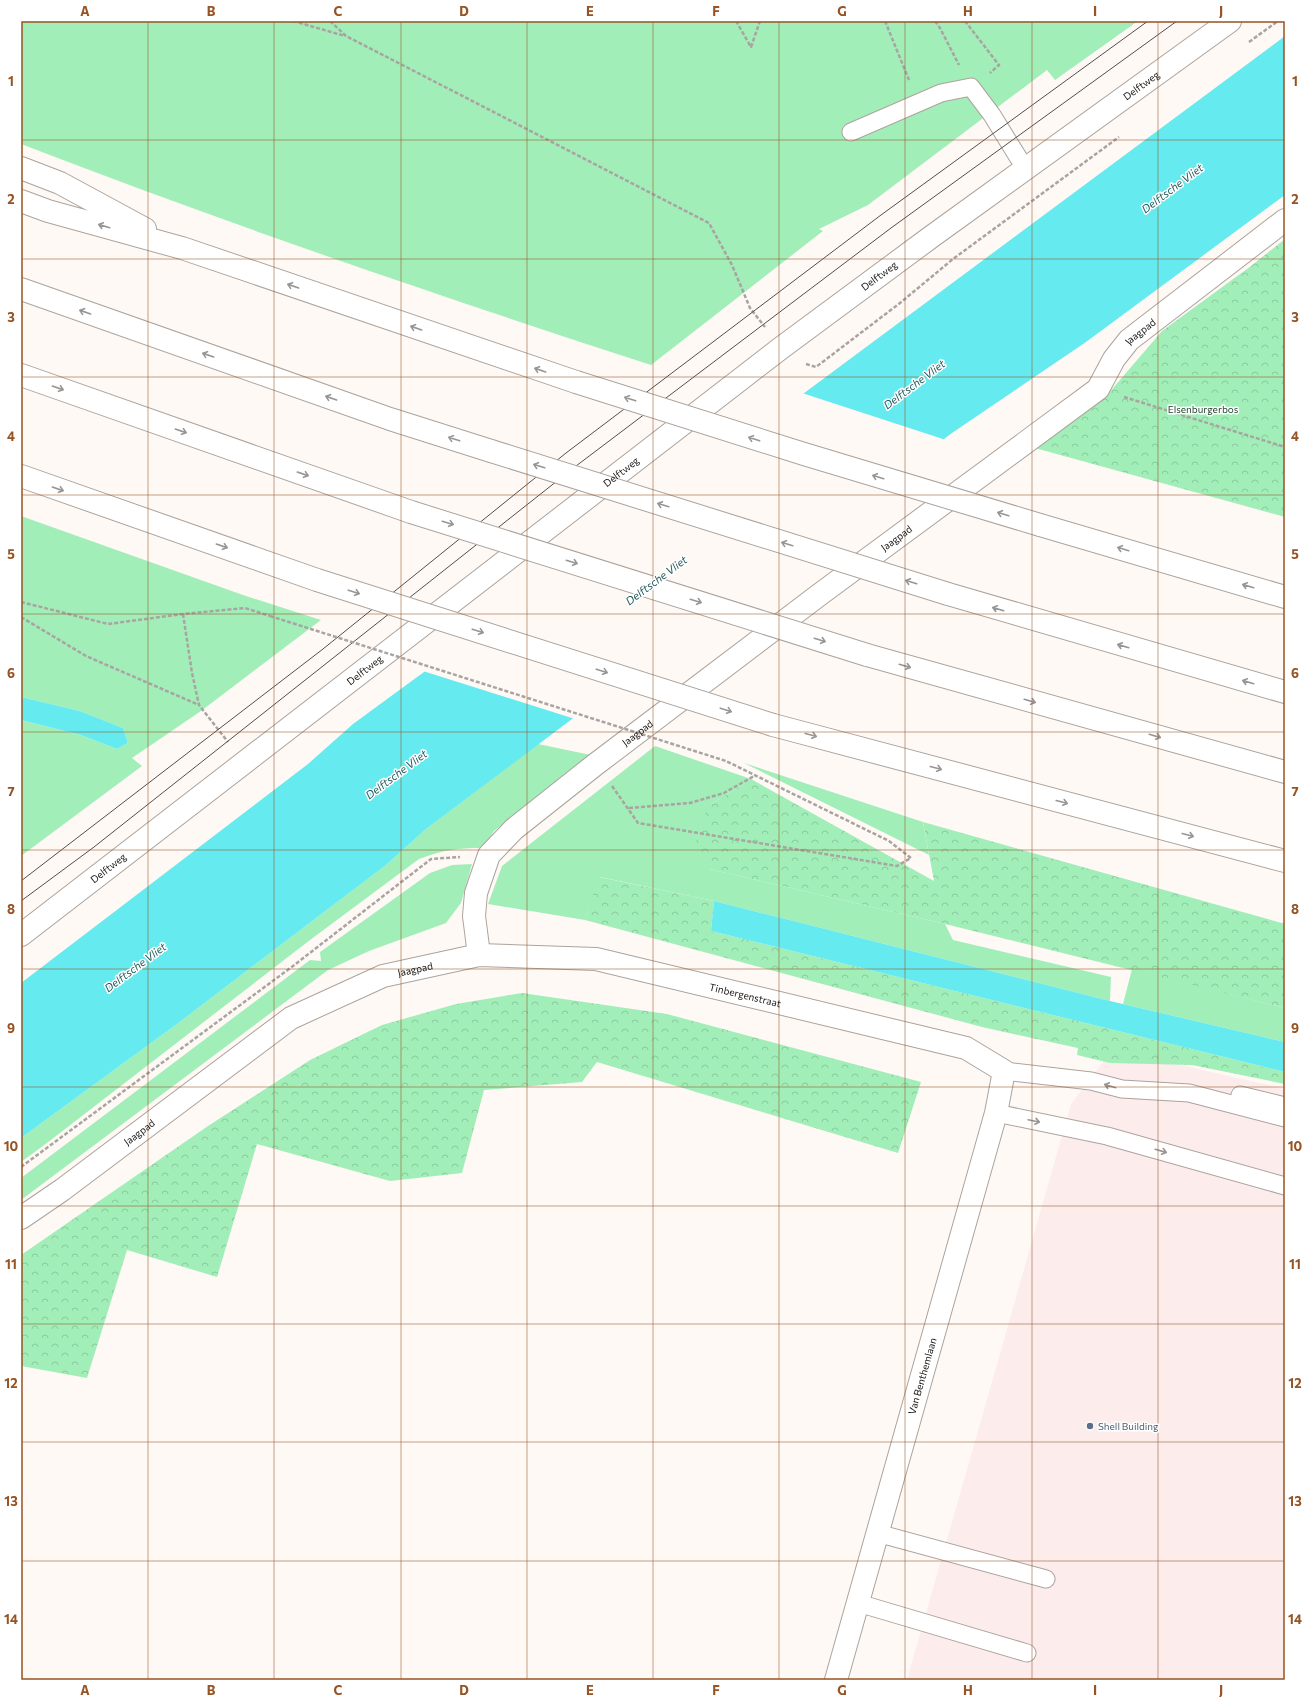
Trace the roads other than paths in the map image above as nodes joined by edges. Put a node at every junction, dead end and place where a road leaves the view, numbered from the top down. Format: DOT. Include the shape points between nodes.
graph roads {
  1 [pos="1230,21"];
  2 [pos="851,132"];
  3 [pos="21,168"];
  4 [pos="1026,170"];
  5 [pos="21,201"];
  6 [pos="1285,220"];
  7 [pos="182,248"];
  8 [pos="21,289"];
  9 [pos="21,375"];
  10 [pos="21,476"];
  11 [pos="1285,597"];
  12 [pos="1285,692"];
  13 [pos="1285,772"];
  14 [pos="1285,861"];
  15 [pos="21,935"];
  16 [pos="479,955"];
  17 [pos="1004,1071"];
  18 [pos="1139,1090"];
  19 [pos="1285,1106"];
  20 [pos="996,1113"];
  21 [pos="1285,1118"];
  22 [pos="1285,1186"];
  23 [pos="21,1218"];
  24 [pos="877,1533"];
  25 [pos="1046,1579"];
  26 [pos="858,1603"];
  27 [pos="1027,1652"];
  28 [pos="836,1680"];
  1 -- 4 [label="main road, Delftweg"];
  2 -- 4 [label="lane" via="941,93 971,87 992,115"];
  3 -- 7 [label="main road" via="60,183"];
  4 -- 15 [label="main road, Delftweg" via="781,348"];
  7 -- 5 [label="main road, one-way" via="48,211"];
  6 -- 16 [label="main road, Jaagpad" via="1129,340 1114,359 1098,389 820,595 514,829 489,855 476,893 474,916"];
  11 -- 7 [label="main road, one-way, bridge" via="804,454 576,382"];
  12 -- 8 [label="main road, one-way, bridge" via="948,594 390,419"];
  9 -- 13 [label="main road, one-way, bridge" via="411,512 867,655"];
  10 -- 14 [label="main road, one-way, bridge" via="317,580 773,725"];
  16 -- 17 [label="main road, Tinbergenstraat" via="596,959 966,1048"];
  16 -- 23 [label="main road, Jaagpad" via="383,976 291,1018"];
  18 -- 17 [label="lane, one-way" via="1122,1089 1092,1081"];
  17 -- 20 [label="main road, Van Benthemlaan"];
  18 -- 19 [label="lane" via="1197,1085"];
  18 -- 21 [label="lane" via="1189,1092"];
  20 -- 22 [label="lane, one-way" via="1107,1136"];
  20 -- 24 [label="main road, Van Benthemlaan"];
  24 -- 25 [label="lane"];
  24 -- 26 [label="main road, Van Benthemlaan"];
  26 -- 27 [label="lane"];
  26 -- 28 [label="main road, Van Benthemlaan"];
}
